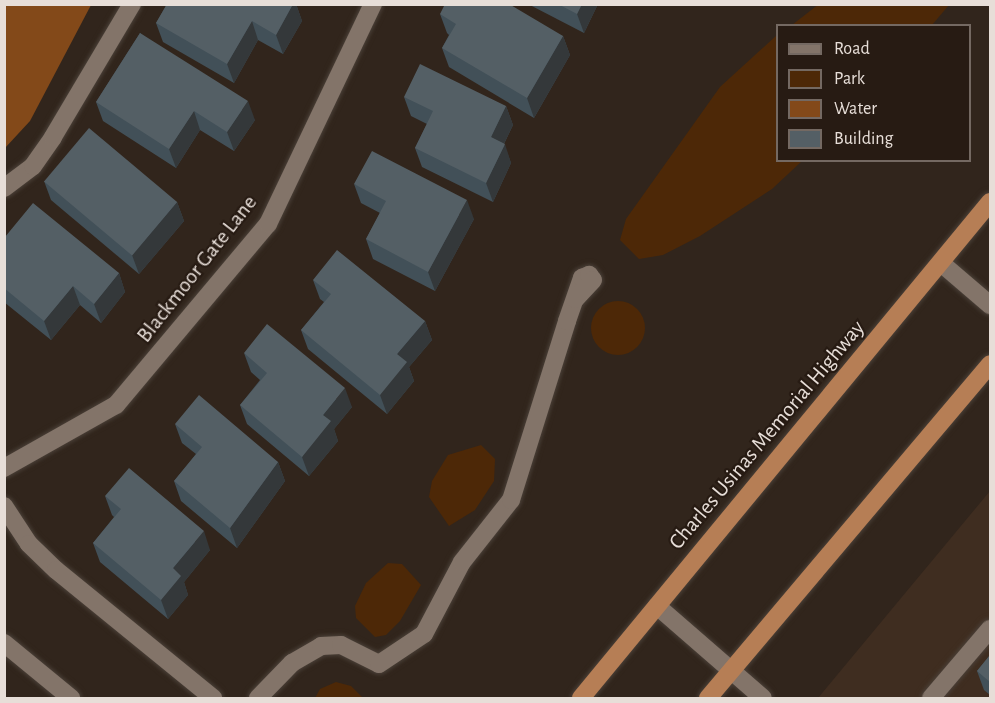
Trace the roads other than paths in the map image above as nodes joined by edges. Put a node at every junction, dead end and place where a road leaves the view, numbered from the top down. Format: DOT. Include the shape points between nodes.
graph roads {
  1 [pos="132,4"];
  2 [pos="374,4"];
  3 [pos="4,188"];
  4 [pos="990,202"];
  5 [pos="941,263"];
  6 [pos="575,299"];
  7 [pos="990,304"];
  8 [pos="990,364"];
  9 [pos="4,468"];
  10 [pos="4,506"];
  11 [pos="657,606"];
  12 [pos="990,629"];
  13 [pos="4,644"];
  14 [pos="731,670"];
  15 [pos="71,699"];
  16 [pos="213,699"];
  17 [pos="258,699"];
  18 [pos="581,699"];
  19 [pos="708,699"];
  20 [pos="763,699"];
  21 [pos="931,699"];
  1 -- 3 [label="street" via="53,138 33,165"];
  2 -- 9 [label="street, Blackmoor Gate Lane" via="268,224 116,405"];
  4 -- 5 [label="highway, Charles Usinas Memorial Highway"];
  5 -- 7 [label="street"];
  5 -- 11 [label="highway, Charles Usinas Memorial Highway"];
  6 -- 17 [label="street" via="511,500 462,562 424,634 379,664 341,645 321,646 292,663"];
  8 -- 14 [label="highway"];
  10 -- 16 [label="street" via="28,544 49,564"];
  11 -- 14 [label="street"];
  11 -- 18 [label="highway, Charles Usinas Memorial Highway"];
  12 -- 21 [label="street"];
  13 -- 15 [label="street"];
  14 -- 19 [label="highway"];
  14 -- 20 [label="street"];
}
